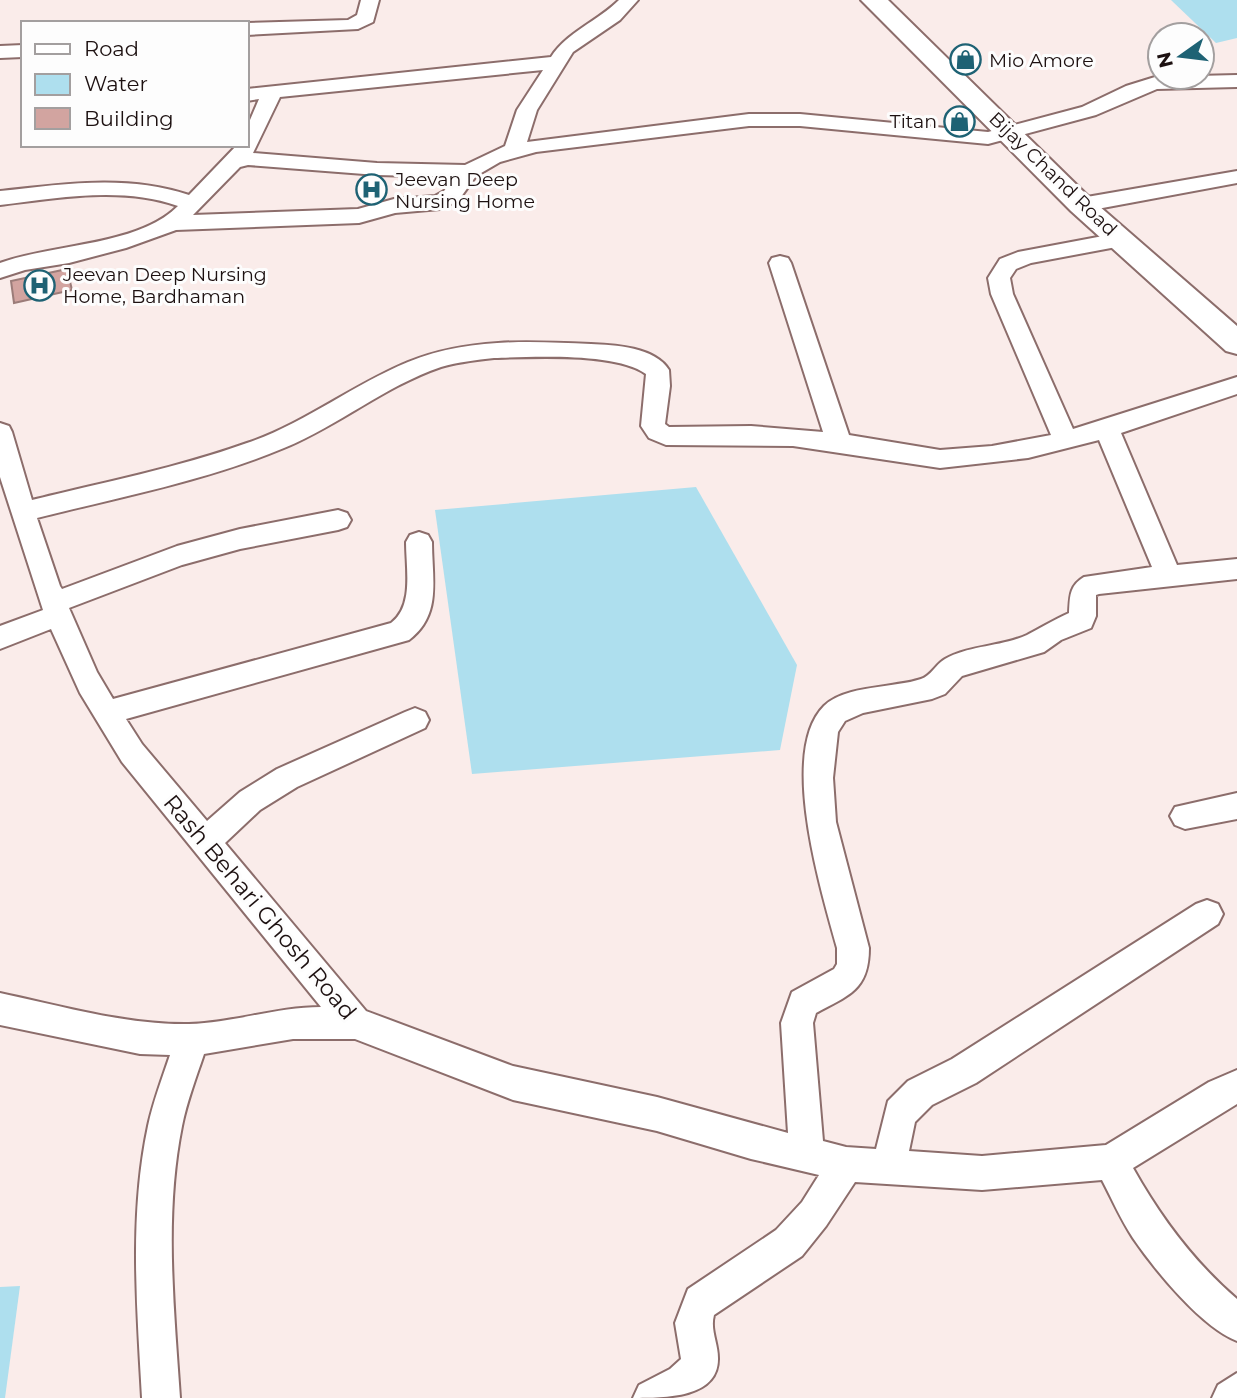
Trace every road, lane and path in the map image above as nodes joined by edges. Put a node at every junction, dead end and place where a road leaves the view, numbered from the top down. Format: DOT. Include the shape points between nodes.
graph roads {
  1 [pos="370,0"];
  2 [pos="629,0"];
  3 [pos="874,0"];
  4 [pos="248,33"];
  5 [pos="21,51"];
  6 [pos="0,52"];
  7 [pos="559,62"];
  8 [pos="1237,81"];
  9 [pos="273,92"];
  10 [pos="248,95"];
  11 [pos="1009,133"];
  12 [pos="248,146"];
  13 [pos="247,147"];
  14 [pos="514,149"];
  15 [pos="231,162"];
  16 [pos="469,172"];
  17 [pos="1237,177"];
  18 [pos="0,198"];
  19 [pos="194,204"];
  20 [pos="1081,205"];
  21 [pos="174,223"];
  22 [pos="1119,240"];
  23 [pos="780,263"];
  24 [pos="0,271"];
  25 [pos="1237,343"];
  26 [pos="1237,385"];
  27 [pos="1106,427"];
  28 [pos="0,432"];
  29 [pos="1066,440"];
  30 [pos="839,443"];
  31 [pos="22,512"];
  32 [pos="338,520"];
  33 [pos="419,542"];
  34 [pos="1237,569"];
  35 [pos="1169,576"];
  36 [pos="56,609"];
  37 [pos="0,638"];
  38 [pos="107,712"];
  39 [pos="415,720"];
  40 [pos="1237,806"];
  41 [pos="1185,816"];
  42 [pos="204,843"];
  43 [pos="1207,914"];
  44 [pos="0,1009"];
  45 [pos="355,1023"];
  46 [pos="192,1040"];
  47 [pos="1237,1087"];
  48 [pos="807,1155"];
  49 [pos="1111,1161"];
  50 [pos="846,1164"];
  51 [pos="889,1167"];
  52 [pos="1237,1323"];
  53 [pos="1237,1392"];
  54 [pos="161,1398"];
  55 [pos="652,1398"];
  56 [pos="1231,1398"];
  1 -- 4 [label="street" via="361,23"];
  2 -- 7 [label="street" via="566,48"];
  3 -- 11 [label="main road, Bijay Chand Road"];
  5 -- 6 [label="street"];
  7 -- 9 [label="street"];
  7 -- 14 [label="street" via="527,110"];
  8 -- 11 [label="street" via="1155,83 1089,111"];
  9 -- 10 [label="street"];
  9 -- 12 [label="street"];
  11 -- 14 [label="street" via="988,138 800,120 749,120"];
  11 -- 20 [label="main road, Bijay Chand Road"];
  13 -- 15 [label="street"];
  14 -- 16 [label="street"];
  15 -- 16 [label="street" via="248,159"];
  15 -- 19 [label="street"];
  16 -- 21 [label="street" via="451,196 440,202 394,206 369,215"];
  17 -- 20 [label="street"];
  18 -- 19 [label="street" via="108,189 176,196"];
  19 -- 21 [label="street"];
  20 -- 22 [label="main road, Bijay Chand Road"];
  21 -- 24 [label="street" via="118,243"];
  22 -- 25 [label="main road, Bijay Chand Road"];
  22 -- 29 [label="street" via="1026,257 1009,264 999,278"];
  23 -- 30 [label="street"];
  26 -- 27 [label="street"];
  27 -- 29 [label="street"];
  27 -- 35 [label="street"];
  28 -- 31 [label="street, Rash Behari Ghosh Road"];
  29 -- 30 [label="street" via="954,460 898,456"];
  30 -- 31 [label="street" via="783,436 666,436 653,426 657,370 643,359 545,349 492,350 414,369 281,441 215,464"];
  31 -- 36 [label="street, Rash Behari Ghosh Road"];
  32 -- 36 [label="street" via="240,538 190,553 109,580"];
  33 -- 38 [label="street" via="419,603 414,621 399,632"];
  34 -- 35 [label="street"];
  35 -- 48 [label="street" via="1093,584 1084,590 1081,620 1034,644 952,668 935,686 922,691 859,702 835,713 824,730 818,778 821,822 853,948 853,968 845,980 803,1003 797,1023"];
  36 -- 37 [label="street"];
  36 -- 38 [label="street, Rash Behari Ghosh Road"];
  38 -- 42 [label="street, Rash Behari Ghosh Road" via="132,753"];
  39 -- 42 [label="street" via="287,778 250,801"];
  40 -- 41 [label="street"];
  42 -- 45 [label="street, Rash Behari Ghosh Road"];
  43 -- 51 [label="street" via="964,1071 920,1093 901,1113"];
  44 -- 46 [label="street" via="139,1038"];
  45 -- 46 [label="street" via="293,1023"];
  45 -- 48 [label="street, Rash Behari Ghosh Road" via="513,1083 657,1114"];
  46 -- 54 [label="street" via="163,1134 155,1199"];
  47 -- 49 [label="street"];
  48 -- 50 [label="street, Rash Behari Ghosh Road"];
  49 -- 51 [label="street, Rash Behari Ghosh Road" via="982,1173"];
  49 -- 52 [label="street" via="1145,1225 1200,1291"];
  50 -- 51 [label="street, Rash Behari Ghosh Road"];
  50 -- 55 [label="street" via="789,1244 701,1302 692,1323 699,1367 692,1377"];
  53 -- 56 [label="street"];
}
